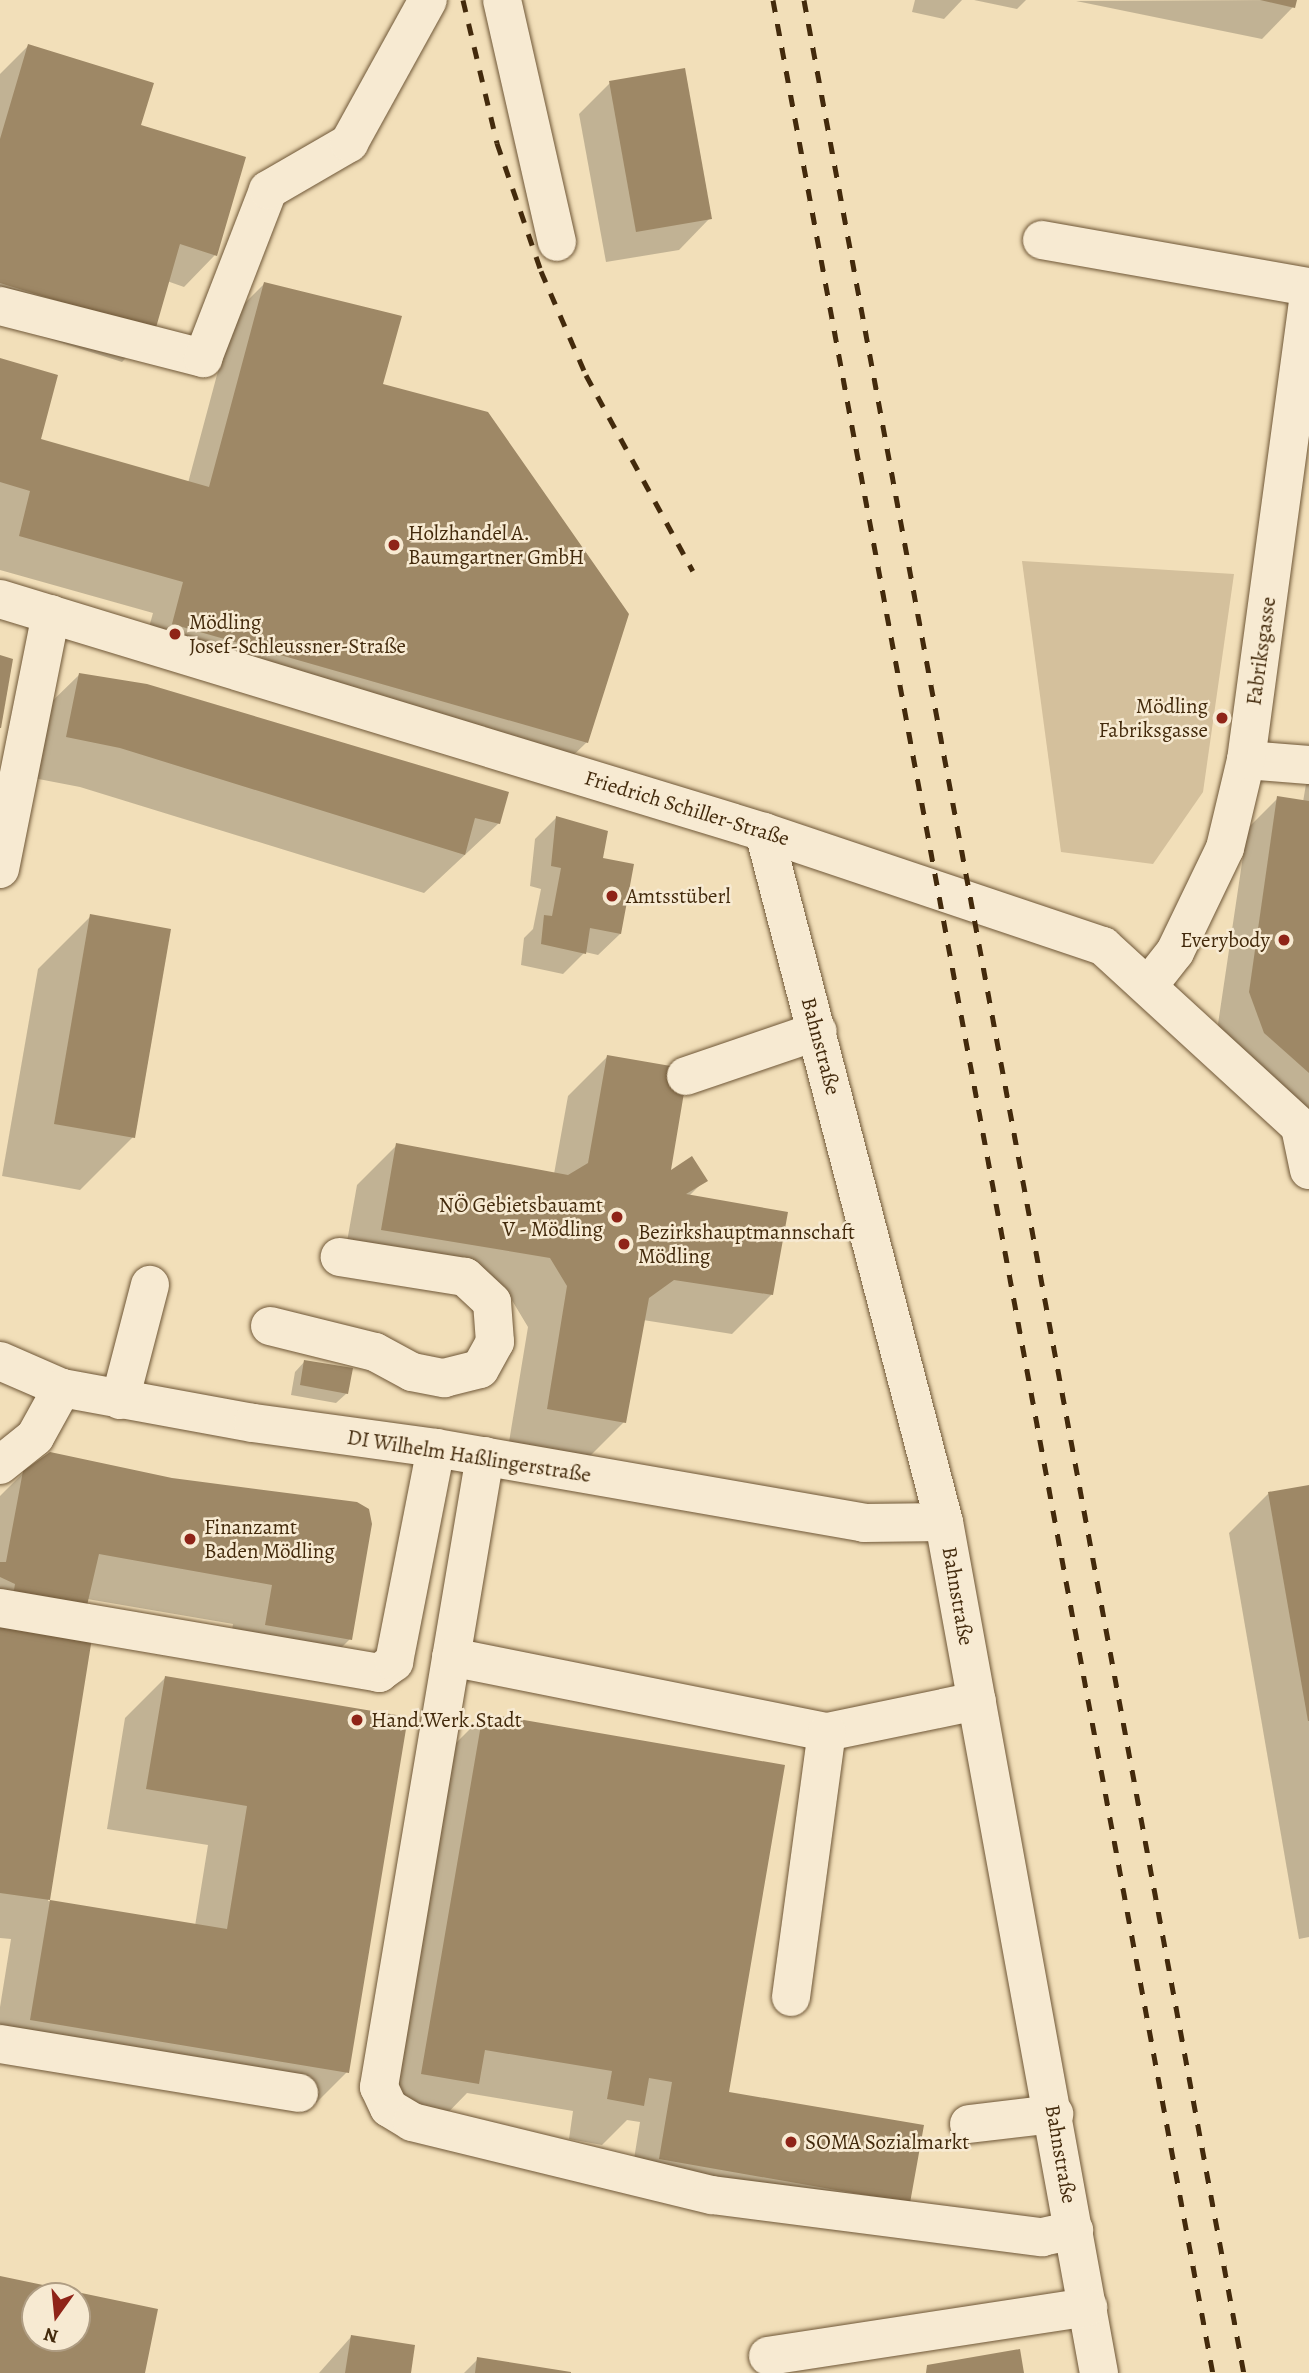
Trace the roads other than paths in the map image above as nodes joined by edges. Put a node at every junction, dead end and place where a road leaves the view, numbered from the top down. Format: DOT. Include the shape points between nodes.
graph roads {
  1 [pos="428,0"];
  2 [pos="502,0"];
  3 [pos="1042,240"];
  4 [pos="557,242"];
  5 [pos="1309,287"];
  6 [pos="1309,297"];
  7 [pos="0,306"];
  8 [pos="1296,482"];
  9 [pos="0,599"];
  10 [pos="51,614"];
  11 [pos="1246,760"];
  12 [pos="1309,765"];
  13 [pos="764,832"];
  14 [pos="0,869"];
  15 [pos="1149,985"];
  16 [pos="818,1031"];
  17 [pos="686,1076"];
  18 [pos="1305,1131"];
  19 [pos="1309,1170"];
  20 [pos="340,1257"];
  21 [pos="150,1284"];
  22 [pos="270,1326"];
  23 [pos="0,1361"];
  24 [pos="62,1388"];
  25 [pos="120,1400"];
  26 [pos="436,1448"];
  27 [pos="485,1456"];
  28 [pos="0,1465"];
  29 [pos="944,1522"];
  30 [pos="0,1608"];
  31 [pos="451,1657"];
  32 [pos="977,1701"];
  33 [pos="827,1731"];
  34 [pos="791,1997"];
  35 [pos="0,2045"];
  36 [pos="299,2093"];
  37 [pos="1054,2114"];
  38 [pos="969,2124"];
  39 [pos="1074,2230"];
  40 [pos="1088,2307"];
  41 [pos="768,2356"];
  42 [pos="1099,2373"];
  1 -- 7 [label="street" via="349,143 268,190 203,358"];
  2 -- 4 [label="street"];
  3 -- 5 [label="street"];
  6 -- 8 [label="street, Fabriksgasse"];
  8 -- 11 [label="street, Fabriksgasse"];
  9 -- 10 [label="street, Friedrich Schiller-Straße"];
  10 -- 13 [label="street, Friedrich Schiller-Straße"];
  10 -- 14 [label="street"];
  11 -- 12 [label="street"];
  11 -- 15 [label="street, Fabriksgasse" via="1226,848 1175,952"];
  13 -- 15 [label="street, Friedrich Schiller-Straße" via="1103,946"];
  13 -- 16 [label="street, Bahnstraße"];
  15 -- 18 [label="street, Friedrich Schiller-Straße"];
  16 -- 17 [label="street"];
  16 -- 29 [label="street, Bahnstraße"];
  18 -- 19 [label="street"];
  20 -- 22 [label="street" via="465,1277 492,1303 495,1342 480,1369 444,1378 412,1372 375,1352"];
  21 -- 25 [label="street"];
  23 -- 24 [label="street, DI Wilhelm Haßlingerstraße"];
  24 -- 25 [label="street, DI Wilhelm Haßlingerstraße"];
  24 -- 28 [label="street" via="35,1437"];
  25 -- 26 [label="street, DI Wilhelm Haßlingerstraße"];
  26 -- 27 [label="street, DI Wilhelm Haßlingerstraße"];
  26 -- 30 [label="street" via="394,1662 379,1674"];
  27 -- 29 [label="street, DI Wilhelm Haßlingerstraße" via="864,1523"];
  27 -- 31 [label="street"];
  29 -- 32 [label="street, Bahnstraße"];
  31 -- 33 [label="street"];
  31 -- 39 [label="street" via="379,2087 388,2109 412,2122 712,2195 1042,2236"];
  32 -- 33 [label="street"];
  32 -- 37 [label="street, Bahnstraße"];
  33 -- 34 [label="street"];
  35 -- 36 [label="street"];
  37 -- 38 [label="street"];
  37 -- 39 [label="street, Bahnstraße"];
  39 -- 40 [label="street, Bahnstraße"];
  40 -- 41 [label="street"];
  40 -- 42 [label="street, Bahnstraße"];
}
